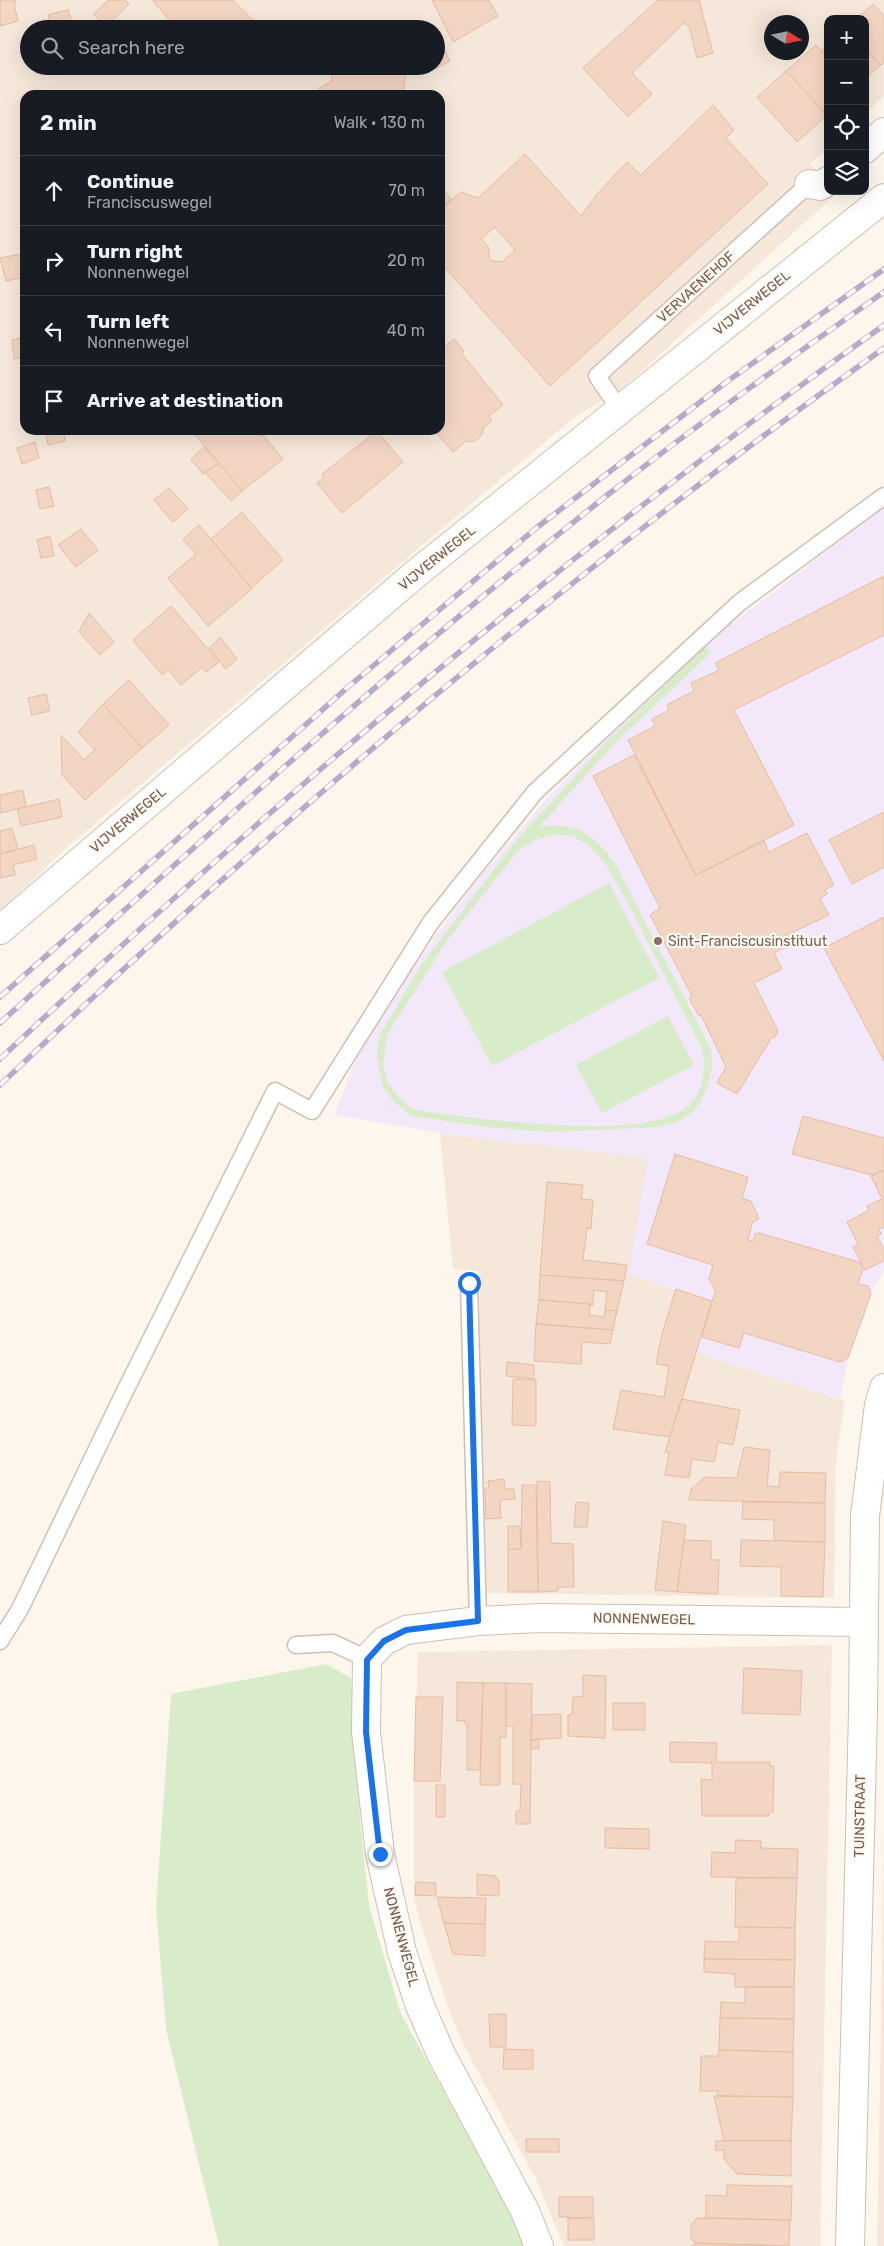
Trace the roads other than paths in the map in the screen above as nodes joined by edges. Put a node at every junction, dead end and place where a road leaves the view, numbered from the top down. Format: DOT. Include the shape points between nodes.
graph roads {
  1 [pos="884,132"];
  2 [pos="869,145"];
  3 [pos="818,183"];
  4 [pos="884,198"];
  5 [pos="620,410"];
  6 [pos="884,496"];
  7 [pos="0,930"];
  8 [pos="469,1283"];
  9 [pos="884,1388"];
  10 [pos="478,1621"];
  11 [pos="864,1622"];
  12 [pos="0,1641"];
  13 [pos="296,1645"];
  14 [pos="367,1660"];
  15 [pos="539,2246"];
  16 [pos="850,2246"];
  1 -- 2 [label="street"];
  3 -- 5 [label="lane, VERVAENEHOF" via="598,376"];
  4 -- 5 [label="street, VIJVERWEGEL"];
  5 -- 7 [label="street, VIJVERWEGEL" via="419,571"];
  6 -- 12 [label="lane" via="739,603 535,792 431,922 312,1111 275,1091 20,1609"];
  8 -- 10 [label="lane"];
  9 -- 11 [label="street, TUINSTRAAT" via="879,1405 866,1516"];
  10 -- 11 [label="street, NONNENWEGEL" via="541,1618"];
  10 -- 14 [label="street, NONNENWEGEL" via="406,1630 384,1641"];
  11 -- 16 [label="street, TUINSTRAAT"];
  13 -- 14 [label="lane" via="333,1643"];
  14 -- 15 [label="street, NONNENWEGEL" via="366,1732 380,1854 402,1952 441,2054 525,2211"];
}
